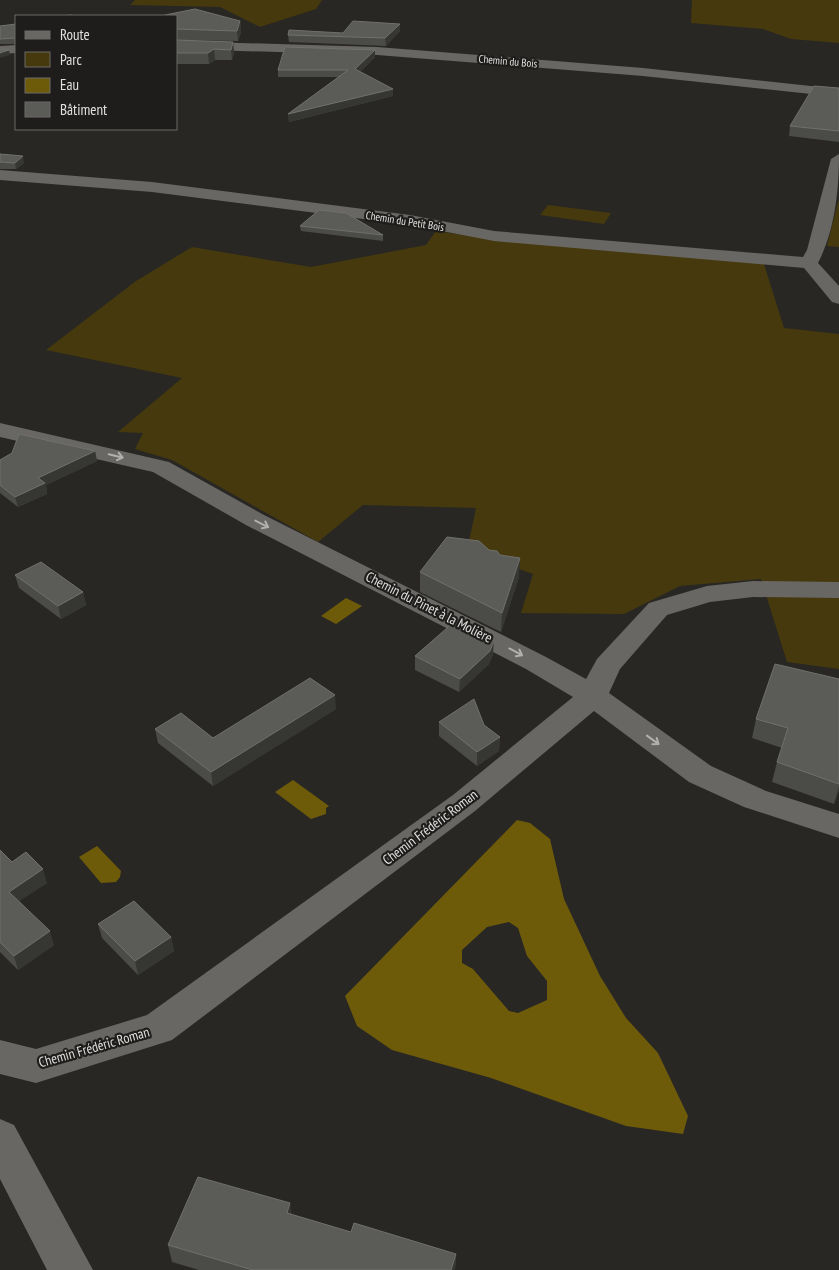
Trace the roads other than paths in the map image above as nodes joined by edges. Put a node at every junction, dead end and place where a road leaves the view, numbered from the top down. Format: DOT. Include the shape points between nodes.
graph roads {
  1 [pos="178,45"];
  2 [pos="15,49"];
  3 [pos="0,50"];
  4 [pos="839,94"];
  5 [pos="839,159"];
  6 [pos="0,175"];
  7 [pos="809,263"];
  8 [pos="839,298"];
  9 [pos="0,430"];
  10 [pos="839,590"];
  11 [pos="593,696"];
  12 [pos="839,826"];
  13 [pos="0,1057"];
  14 [pos="0,1138"];
  15 [pos="71,1270"];
  1 -- 4 [label="street, Chemin du Bois" via="387,51 595,68"];
  2 -- 3 [label="street"];
  5 -- 7 [label="street" via="816,250"];
  6 -- 7 [label="street, Chemin du Petit Bois" via="152,187 410,220 494,236"];
  7 -- 8 [label="street"];
  9 -- 11 [label="street, Chemin du Pinet à la Molière, one-way" via="161,466 255,520 536,662"];
  10 -- 11 [label="street, Chemin Frédéric Roman" via="753,589 707,594 658,609 607,665"];
  11 -- 12 [label="street, Chemin du Pinet à la Molière, one-way" via="700,774 755,799"];
  11 -- 13 [label="street, Chemin Frédéric Roman" via="464,803 159,1028 36,1066"];
  14 -- 15 [label="street"];
}
